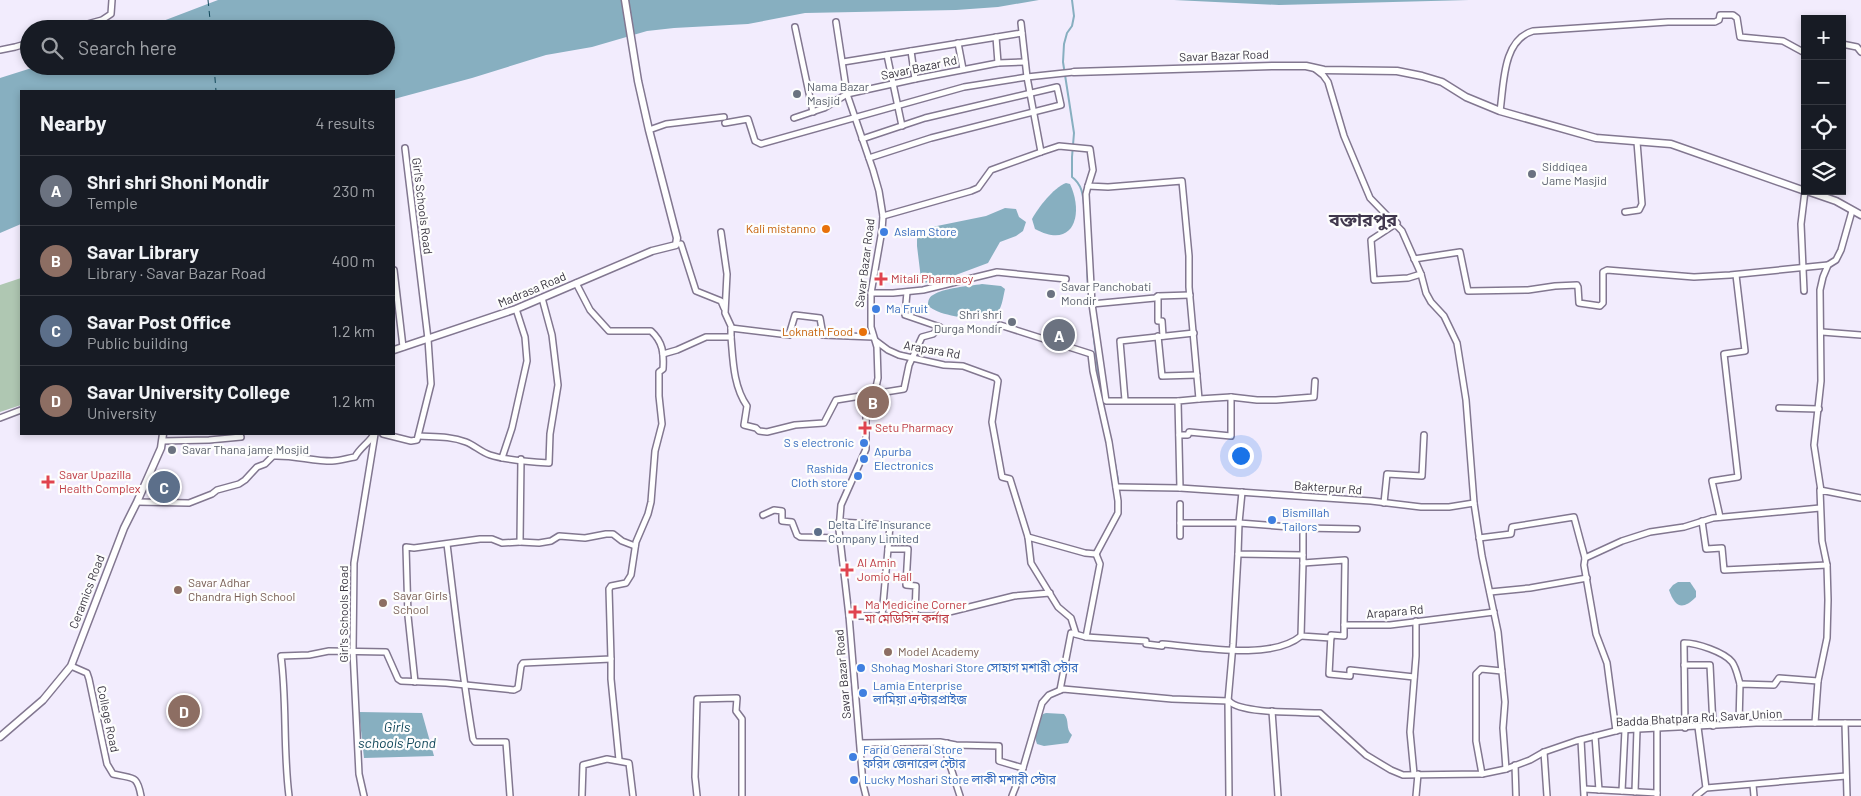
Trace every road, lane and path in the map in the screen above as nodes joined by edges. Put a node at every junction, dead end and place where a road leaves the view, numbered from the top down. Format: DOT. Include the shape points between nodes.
graph roads {
  1 [pos="112,0"];
  2 [pos="625,0"];
  3 [pos="102,20"];
  4 [pos="836,22"];
  5 [pos="1021,23"];
  6 [pos="795,26"];
  7 [pos="1022,33"];
  8 [pos="996,37"];
  9 [pos="958,43"];
  10 [pos="20,45"];
  11 [pos="1846,45"];
  12 [pos="0,50"];
  13 [pos="911,51"];
  14 [pos="1801,51"];
  15 [pos="1861,52"];
  16 [pos="887,55"];
  17 [pos="843,62"];
  18 [pos="1025,62"];
  19 [pos="998,63"];
  20 [pos="1314,68"];
  21 [pos="963,70"];
  22 [pos="1074,72"];
  23 [pos="1026,77"];
  24 [pos="915,78"];
  25 [pos="893,84"];
  26 [pos="1030,93"];
  27 [pos="847,94"];
  28 [pos="898,104"];
  29 [pos="1500,111"];
  30 [pos="813,112"];
  31 [pos="1034,113"];
  32 [pos="854,116"];
  33 [pos="794,118"];
  34 [pos="902,126"];
  35 [pos="649,130"];
  36 [pos="862,139"];
  37 [pos="1637,142"];
  38 [pos="405,148"];
  39 [pos="1040,152"];
  40 [pos="869,158"];
  41 [pos="1088,186"];
  42 [pos="1801,190"];
  43 [pos="1805,195"];
  44 [pos="1817,195"];
  45 [pos="1852,211"];
  46 [pos="1625,212"];
  47 [pos="1861,215"];
  48 [pos="883,216"];
  49 [pos="1397,224"];
  50 [pos="721,232"];
  51 [pos="678,244"];
  52 [pos="1414,259"];
  53 [pos="1828,266"];
  54 [pos="1804,268"];
  55 [pos="1421,274"];
  56 [pos="1736,275"];
  57 [pos="395,280"];
  58 [pos="1066,280"];
  59 [pos="576,283"];
  60 [pos="1804,291"];
  61 [pos="906,292"];
  62 [pos="871,293"];
  63 [pos="1190,295"];
  64 [pos="1158,296"];
  65 [pos="542,298"];
  66 [pos="1092,304"];
  67 [pos="516,309"];
  68 [pos="726,310"];
  69 [pos="1000,325"];
  70 [pos="731,328"];
  71 [pos="1822,332"];
  72 [pos="1194,333"];
  73 [pos="1861,335"];
  74 [pos="1161,336"];
  75 [pos="731,337"];
  76 [pos="428,339"];
  77 [pos="874,339"];
  78 [pos="402,347"];
  79 [pos="395,350"];
  80 [pos="663,354"];
  81 [pos="912,358"];
  82 [pos="1197,374"];
  83 [pos="1315,381"];
  84 [pos="873,393"];
  85 [pos="1231,397"];
  86 [pos="1199,399"];
  87 [pos="1125,400"];
  88 [pos="1178,401"];
  89 [pos="1779,408"];
  90 [pos="1819,409"];
  91 [pos="20,410"];
  92 [pos="0,418"];
  93 [pos="163,435"];
  94 [pos="373,435"];
  95 [pos="374,435"];
  96 [pos="387,435"];
  97 [pos="1179,435"];
  98 [pos="1424,435"];
  99 [pos="419,436"];
  100 [pos="241,437"];
  101 [pos="162,441"];
  102 [pos="502,458"];
  103 [pos="521,460"];
  104 [pos="1116,487"];
  105 [pos="1180,488"];
  106 [pos="1821,491"];
  107 [pos="1242,492"];
  108 [pos="1861,498"];
  109 [pos="137,502"];
  110 [pos="1384,503"];
  111 [pos="1474,503"];
  112 [pos="1180,504"];
  113 [pos="1820,508"];
  114 [pos="763,516"];
  115 [pos="1720,517"];
  116 [pos="1702,521"];
  117 [pos="839,522"];
  118 [pos="1180,522"];
  119 [pos="1239,523"];
  120 [pos="1303,528"];
  121 [pos="1357,529"];
  122 [pos="1180,536"];
  123 [pos="1028,537"];
  124 [pos="839,538"];
  125 [pos="1479,538"];
  126 [pos="520,542"];
  127 [pos="446,544"];
  128 [pos="635,546"];
  129 [pos="888,549"];
  130 [pos="1096,554"];
  131 [pos="1238,554"];
  132 [pos="1303,555"];
  133 [pos="1585,558"];
  134 [pos="1303,563"];
  135 [pos="1827,565"];
  136 [pos="1587,578"];
  137 [pos="1490,592"];
  138 [pos="1050,593"];
  139 [pos="1494,612"];
  140 [pos="849,616"];
  141 [pos="882,616"];
  142 [pos="915,616"];
  143 [pos="1416,620"];
  144 [pos="1344,625"];
  145 [pos="1076,634"];
  146 [pos="1086,636"];
  147 [pos="1302,636"];
  148 [pos="1331,638"];
  149 [pos="1233,650"];
  150 [pos="353,651"];
  151 [pos="611,659"];
  152 [pos="1684,664"];
  153 [pos="70,666"];
  154 [pos="1502,671"];
  155 [pos="1414,677"];
  156 [pos="1818,681"];
  157 [pos="415,682"];
  158 [pos="1740,684"];
  159 [pos="464,686"];
  160 [pos="1060,690"];
  161 [pos="1228,701"];
  162 [pos="1272,711"];
  163 [pos="1815,723"];
  164 [pos="1845,723"];
  165 [pos="1861,723"];
  166 [pos="1740,724"];
  167 [pos="1712,726"];
  168 [pos="1698,727"];
  169 [pos="1685,728"];
  170 [pos="1637,729"];
  171 [pos="1657,729"];
  172 [pos="1625,730"];
  173 [pos="1616,731"];
  174 [pos="1596,736"];
  175 [pos="0,737"];
  176 [pos="1581,740"];
  177 [pos="860,743"];
  178 [pos="947,743"];
  179 [pos="1544,752"];
  180 [pos="619,760"];
  181 [pos="1515,766"];
  182 [pos="1023,768"];
  183 [pos="1506,769"];
  184 [pos="1416,774"];
  185 [pos="1482,774"];
  186 [pos="1846,776"];
  187 [pos="1753,785"];
  188 [pos="1706,788"];
  189 [pos="1584,789"];
  190 [pos="1599,790"];
  191 [pos="1635,792"];
  192 [pos="1621,793"];
  193 [pos="1657,794"];
  194 [pos="141,796"];
  195 [pos="289,796"];
  196 [pos="364,796"];
  197 [pos="510,796"];
  198 [pos="582,796"];
  199 [pos="633,796"];
  200 [pos="698,796"];
  201 [pos="742,796"];
  202 [pos="866,796"];
  203 [pos="960,796"];
  204 [pos="1012,796"];
  205 [pos="1230,796"];
  206 [pos="1278,796"];
  207 [pos="1416,796"];
  208 [pos="1516,796"];
  209 [pos="1547,796"];
  210 [pos="1584,796"];
  211 [pos="1696,796"];
  212 [pos="1754,796"];
  213 [pos="1847,796"];
  1 -- 3 [label="street" via="110,14"];
  2 -- 35 [label="street"];
  4 -- 17 [label="street, Savar Bazar Road"];
  5 -- 7 [label="street"];
  6 -- 30 [label="street"];
  7 -- 8 [label="street"];
  7 -- 18 [label="street"];
  8 -- 9 [label="street"];
  8 -- 19 [label="street"];
  9 -- 13 [label="street"];
  9 -- 21 [label="street"];
  10 -- 12 [label="street"];
  11 -- 15 [label="street" via="1857,47"];
  13 -- 16 [label="street"];
  13 -- 24 [label="street"];
  14 -- 29 [label="street" via="1784,41 1740,37 1737,18 1733,15 1720,15 1715,22 1533,31 1523,36 1511,52"];
  16 -- 17 [label="street"];
  16 -- 25 [label="street"];
  17 -- 27 [label="street, Savar Bazar Road"];
  18 -- 19 [label="street, Savar Bazar Rd"];
  18 -- 23 [label="street"];
  19 -- 21 [label="street, Savar Bazar Rd"];
  20 -- 22 [label="street, Savar Bazar Road" via="1274,66"];
  20 -- 29 [label="street, Savar Bazar Road" via="1397,71 1422,76 1442,82 1466,97"];
  20 -- 49 [label="street" via="1328,82 1344,136 1370,198"];
  21 -- 24 [label="street, Savar Bazar Rd"];
  22 -- 23 [label="street, Savar Bazar Road"];
  23 -- 26 [label="street"];
  23 -- 28 [label="street, Savar Bazar Road" via="964,87"];
  24 -- 25 [label="street, Savar Bazar Rd"];
  25 -- 27 [label="street, Savar Bazar Rd"];
  25 -- 28 [label="street"];
  26 -- 31 [label="street"];
  26 -- 31 [label="street" via="1057,87 1061,105"];
  26 -- 34 [label="street"];
  27 -- 30 [label="street, Savar Bazar Rd"];
  27 -- 32 [label="street, Savar Bazar Road"];
  28 -- 32 [label="street, Savar Bazar Road"];
  28 -- 34 [label="street"];
  29 -- 37 [label="street, Savar Bazar Road" via="1596,138"];
  30 -- 33 [label="street, Savar Bazar Rd"];
  31 -- 39 [label="street"];
  31 -- 40 [label="street" via="931,138"];
  32 -- 35 [label="street" via="761,144 754,141 748,119 666,124"];
  32 -- 36 [label="street, Savar Bazar Road"];
  34 -- 36 [label="street"];
  35 -- 51 [label="street"];
  36 -- 40 [label="street, Savar Bazar Road"];
  37 -- 42 [label="street, Savar Bazar Road" via="1671,144"];
  37 -- 46 [label="street" via="1642,204 1639,210"];
  38 -- 76 [label="street, Girl's Schools Road"];
  39 -- 41 [label="street" via="1059,146 1090,149 1093,170"];
  39 -- 48 [label="street" via="991,170 978,188 971,191"];
  40 -- 48 [label="street, Savar Bazar Road"];
  41 -- 63 [label="street" via="1182,181"];
  41 -- 66 [label="street"];
  43 -- 54 [label="street" via="1801,224"];
  44 -- 45 [label="street, Savar Bazar Road"];
  45 -- 47 [label="street, Savar Bazar Road"];
  45 -- 53 [label="street" via="1841,250"];
  48 -- 62 [label="street, Savar Bazar Road"];
  49 -- 52 [label="street"];
  49 -- 55 [label="street" via="1371,240 1374,280"];
  50 -- 68 [label="street" via="727,274"];
  51 -- 59 [label="street, Madrasa Road" via="652,251"];
  51 -- 68 [label="street" via="696,291 721,301"];
  52 -- 55 [label="street"];
  52 -- 56 [label="street" via="1460,252 1468,291 1519,291 1576,285 1579,303 1600,306 1603,303 1604,271 1694,277"];
  53 -- 54 [label="street"];
  53 -- 71 [label="street" via="1820,290"];
  54 -- 56 [label="street"];
  54 -- 60 [label="street"];
  55 -- 111 [label="street" via="1426,293 1444,316 1456,343 1466,400"];
  56 -- 115 [label="street" via="1745,351 1724,354 1738,476 1712,481"];
  57 -- 78 [label="street"];
  58 -- 61 [label="street" via="996,272"];
  59 -- 65 [label="street, Madrasa Road"];
  59 -- 80 [label="street" via="590,310 609,331 651,331 660,338"];
  61 -- 62 [label="street"];
  61 -- 81 [label="street" via="905,314 940,327 934,334 922,337"];
  62 -- 77 [label="street, Savar Bazar Road"];
  63 -- 64 [label="street"];
  63 -- 72 [label="street"];
  64 -- 66 [label="street"];
  64 -- 74 [label="street"];
  65 -- 67 [label="street, Madrasa Road"];
  65 -- 103 [label="street" via="552,335 558,386 549,463"];
  66 -- 87 [label="street" via="1106,401"];
  67 -- 76 [label="street, Madrasa Road"];
  67 -- 102 [label="street" via="525,337 527,361"];
  68 -- 70 [label="street"];
  69 -- 104 [label="street" via="1091,354"];
  70 -- 75 [label="street"];
  70 -- 77 [label="street" via="789,335 795,315 820,318 823,335"];
  71 -- 73 [label="street"];
  71 -- 90 [label="street"];
  72 -- 74 [label="street"];
  72 -- 82 [label="street"];
  74 -- 82 [label="street" via="1162,376"];
  74 -- 87 [label="street" via="1120,341"];
  75 -- 80 [label="street" via="706,337"];
  75 -- 84 [label="street" via="736,382 747,406 744,425 758,431 824,423 836,400"];
  76 -- 78 [label="street, Madrasa Road"];
  76 -- 99 [label="street, Girl's Schools Road" via="431,384"];
  77 -- 81 [label="street, Arapara Rd" via="888,350"];
  77 -- 84 [label="street, Savar Bazar Road" via="878,378"];
  78 -- 79 [label="street, Madrasa Road"];
  80 -- 128 [label="street" via="663,369 659,372 662,424 655,451 651,502"];
  81 -- 84 [label="street" via="904,389"];
  81 -- 123 [label="street, Arapara Rd" via="963,366 998,381 992,422 1002,478 1010,478"];
  82 -- 86 [label="street"];
  83 -- 85 [label="street" via="1314,397 1257,400"];
  84 -- 117 [label="street, Savar Bazar Road" via="866,402 866,449 841,505"];
  85 -- 86 [label="street"];
  85 -- 97 [label="street" via="1230,436 1189,432 1188,435"];
  86 -- 88 [label="street"];
  87 -- 88 [label="street"];
  88 -- 97 [label="street"];
  89 -- 90 [label="street"];
  90 -- 106 [label="street" via="1814,445"];
  91 -- 92 [label="street"];
  93 -- 101 [label="street, Ceramics Road"];
  94 -- 109 [label="street" via="355,457 333,461 273,456 239,484 189,504"];
  95 -- 150 [label="street, Girl's Schools Road" via="354,563"];
  96 -- 99 [label="street" via="411,441"];
  97 -- 105 [label="street"];
  98 -- 110 [label="street" via="1422,476 1387,474"];
  99 -- 102 [label="street" via="454,438"];
  100 -- 101 [label="street"];
  101 -- 109 [label="street, Ceramics Road"];
  102 -- 103 [label="street"];
  103 -- 126 [label="street"];
  104 -- 105 [label="street, Bakterpur Rd"];
  104 -- 130 [label="street" via="1118,513"];
  105 -- 107 [label="street, Bakterpur Rd"];
  106 -- 108 [label="street"];
  106 -- 113 [label="street"];
  107 -- 110 [label="street, Bakterpur Rd"];
  107 -- 119 [label="street"];
  109 -- 153 [label="street, Ceramics Road"];
  110 -- 111 [label="street, Bakterpur Rd" via="1421,507"];
  111 -- 125 [label="street"];
  112 -- 118 [label="street"];
  113 -- 115 [label="street"];
  113 -- 135 [label="street"];
  114 -- 124 [label="street" via="774,510 782,512 782,521 792,522 800,537"];
  115 -- 116 [label="street"];
  116 -- 133 [label="street" via="1650,532"];
  116 -- 135 [label="street" via="1706,549 1722,548 1724,570"];
  117 -- 124 [label="street, Savar Bazar Road"];
  117 -- 129 [label="street" via="890,525"];
  118 -- 119 [label="street"];
  118 -- 122 [label="street"];
  119 -- 120 [label="street"];
  119 -- 131 [label="street"];
  120 -- 121 [label="street"];
  120 -- 132 [label="street"];
  123 -- 130 [label="street"];
  123 -- 138 [label="street" via="1030,563"];
  124 -- 140 [label="street, Savar Bazar Road"];
  125 -- 133 [label="street" via="1511,534 1512,527 1574,517"];
  125 -- 137 [label="street"];
  126 -- 127 [label="street" via="502,544 492,539 480,539"];
  126 -- 128 [label="street" via="539,543 559,536 584,538 613,534"];
  127 -- 157 [label="street" via="406,547 408,616"];
  127 -- 159 [label="street"];
  128 -- 151 [label="street" via="631,575 626,583 609,589"];
  129 -- 141 [label="street"];
  129 -- 142 [label="street" via="908,550 906,585 916,586"];
  130 -- 146 [label="street" via="1100,564"];
  131 -- 132 [label="street"];
  131 -- 149 [label="street"];
  132 -- 134 [label="street"];
  133 -- 136 [label="street"];
  134 -- 144 [label="street" via="1345,560"];
  134 -- 147 [label="street"];
  135 -- 156 [label="street" via="1827,638"];
  136 -- 137 [label="street"];
  136 -- 173 [label="street" via="1596,634 1607,663"];
  137 -- 139 [label="street"];
  138 -- 142 [label="street" via="1014,596 933,616"];
  138 -- 145 [label="street" via="1070,618"];
  139 -- 143 [label="street, Arapara Rd"];
  139 -- 154 [label="street"];
  140 -- 141 [label="street"];
  140 -- 177 [label="street, Savar Bazar Road"];
  141 -- 142 [label="street"];
  143 -- 144 [label="street, Arapara Rd" via="1390,625"];
  143 -- 155 [label="street"];
  144 -- 148 [label="street" via="1344,636 1332,635"];
  145 -- 146 [label="street"];
  145 -- 160 [label="street" via="1071,633"];
  146 -- 149 [label="street" via="1146,641 1146,644 1162,646"];
  147 -- 148 [label="street"];
  147 -- 149 [label="street" via="1281,647"];
  148 -- 155 [label="street" via="1329,674 1350,676 1350,670 1360,670"];
  149 -- 161 [label="street"];
  150 -- 157 [label="street" via="386,652 398,679"];
  150 -- 195 [label="street" via="280,656"];
  150 -- 196 [label="street, Girl's Schools Road" via="359,774"];
  151 -- 159 [label="street" via="523,663 516,690"];
  151 -- 180 [label="street"];
  152 -- 158 [label="street" via="1684,642 1722,653 1733,662"];
  152 -- 167 [label="street" via="1710,665"];
  152 -- 169 [label="street"];
  153 -- 175 [label="street, Ceramics Road" via="43,700"];
  153 -- 194 [label="street, College Road" via="87,673 90,679 107,764 113,774 135,778"];
  154 -- 183 [label="street"];
  154 -- 185 [label="street" via="1481,669 1476,674 1476,741"];
  155 -- 184 [label="street" via="1410,732"];
  156 -- 158 [label="street" via="1779,678 1774,685"];
  156 -- 163 [label="street"];
  157 -- 159 [label="street"];
  158 -- 166 [label="street"];
  159 -- 197 [label="street" via="474,741 506,742"];
  160 -- 161 [label="street, Badda Bhatpara Rd, Savar Union"];
  160 -- 182 [label="street" via="1042,703"];
  161 -- 162 [label="street, Badda Bhatpara Rd, Savar Union" via="1233,706"];
  161 -- 205 [label="street"];
  162 -- 184 [label="street, Badda Bhatpara Rd, Savar Union" via="1320,713 1366,755 1403,775"];
  162 -- 206 [label="street"];
  163 -- 164 [label="street, Badda Bhatpara Rd, Savar Union"];
  163 -- 166 [label="street, Badda Bhatpara Rd, Savar Union"];
  164 -- 165 [label="street, Badda Bhatpara Rd, Savar Union"];
  164 -- 186 [label="street"];
  166 -- 167 [label="street, Badda Bhatpara Rd, Savar Union"];
  167 -- 168 [label="street, Badda Bhatpara Rd, Savar Union"];
  168 -- 169 [label="street, Badda Bhatpara Rd, Savar Union"];
  168 -- 188 [label="street"];
  169 -- 171 [label="street, Badda Bhatpara Rd, Savar Union"];
  170 -- 171 [label="street, Badda Bhatpara Rd, Savar Union"];
  170 -- 172 [label="street, Badda Bhatpara Rd, Savar Union"];
  170 -- 191 [label="street"];
  171 -- 193 [label="street"];
  172 -- 173 [label="street, Badda Bhatpara Rd, Savar Union"];
  172 -- 192 [label="street"];
  173 -- 174 [label="street, Badda Bhatpara Rd, Savar Union"];
  174 -- 176 [label="street, Badda Bhatpara Rd, Savar Union"];
  174 -- 190 [label="street"];
  176 -- 179 [label="street, Badda Bhatpara Rd, Savar Union"];
  176 -- 189 [label="street"];
  177 -- 178 [label="street"];
  177 -- 202 [label="street, Savar Bazar Road"];
  178 -- 182 [label="street" via="999,746 999,761"];
  178 -- 203 [label="street" via="947,756"];
  179 -- 181 [label="street, Badda Bhatpara Rd, Savar Union"];
  179 -- 209 [label="street"];
  180 -- 198 [label="street" via="607,758 583,765"];
  180 -- 199 [label="street" via="629,763"];
  181 -- 183 [label="street, Badda Bhatpara Rd, Savar Union"];
  181 -- 208 [label="street"];
  182 -- 204 [label="street"];
  183 -- 185 [label="street, Badda Bhatpara Rd, Savar Union"];
  184 -- 185 [label="street, Badda Bhatpara Rd, Savar Union"];
  184 -- 207 [label="street"];
  186 -- 187 [label="street"];
  186 -- 213 [label="street"];
  187 -- 188 [label="street"];
  187 -- 212 [label="street"];
  188 -- 211 [label="street"];
  189 -- 190 [label="street"];
  189 -- 210 [label="street"];
  190 -- 192 [label="street"];
  191 -- 192 [label="street"];
  191 -- 193 [label="street"];
  200 -- 201 [label="street" via="697,699 730,697 737,698 736,711 742,719"];
}
